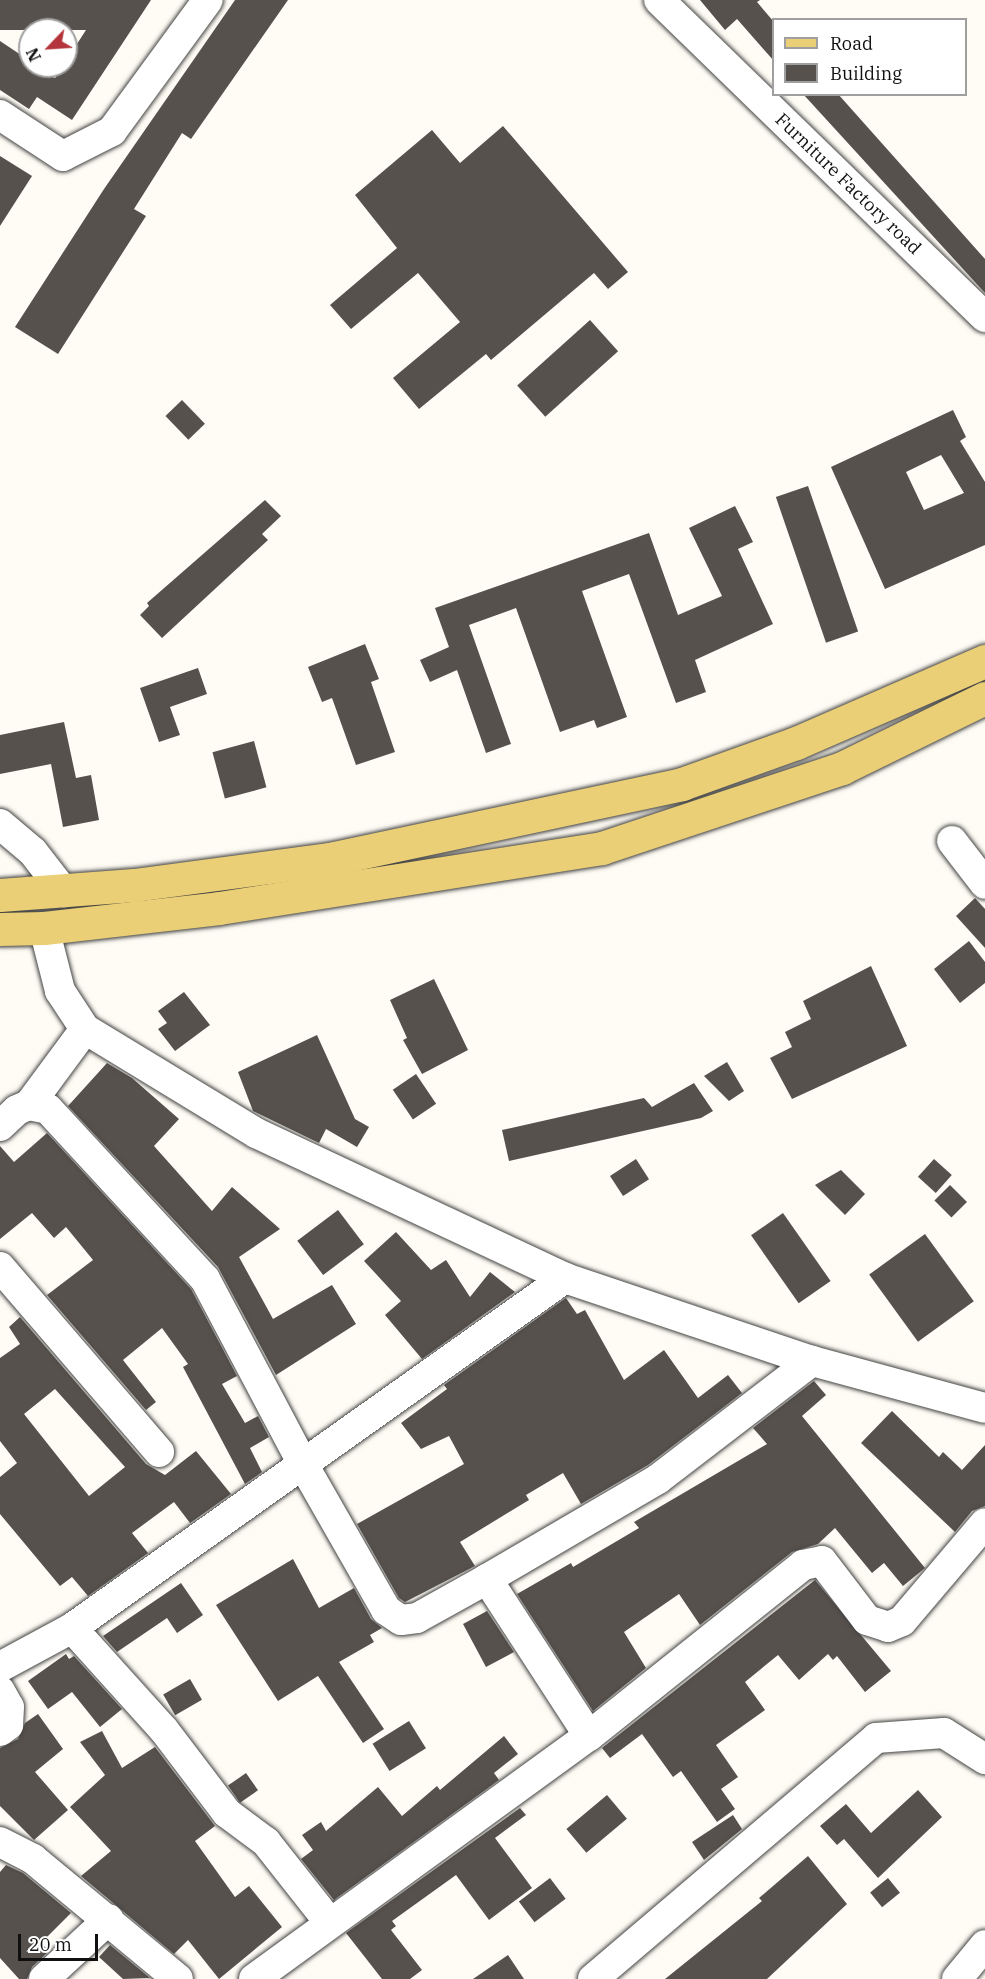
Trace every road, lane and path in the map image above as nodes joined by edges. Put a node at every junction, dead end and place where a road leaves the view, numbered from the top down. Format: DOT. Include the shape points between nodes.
graph roads {
  1 [pos="208,0"];
  2 [pos="659,0"];
  3 [pos="0,116"];
  4 [pos="985,317"];
  5 [pos="985,661"];
  6 [pos="985,698"];
  7 [pos="0,824"];
  8 [pos="952,841"];
  9 [pos="985,884"];
  10 [pos="64,892"];
  11 [pos="0,895"];
  12 [pos="44,928"];
  13 [pos="0,929"];
  14 [pos="85,1029"];
  15 [pos="29,1105"];
  16 [pos="0,1126"];
  17 [pos="0,1267"];
  18 [pos="565,1278"];
  19 [pos="812,1361"];
  20 [pos="985,1408"];
  21 [pos="159,1452"];
  22 [pos="304,1466"];
  23 [pos="985,1523"];
  24 [pos="487,1579"];
  25 [pos="72,1628"];
  26 [pos="0,1667"];
  27 [pos="0,1690"];
  28 [pos="0,1731"];
  29 [pos="589,1736"];
  30 [pos="985,1759"];
  31 [pos="0,1842"];
  32 [pos="109,1919"];
  33 [pos="330,1923"];
  34 [pos="985,1945"];
  35 [pos="44,1979"];
  36 [pos="178,1979"];
  37 [pos="254,1979"];
  38 [pos="593,1979"];
  39 [pos="957,1979"];
  1 -- 3 [label="street" via="112,131 63,156"];
  2 -- 4 [label="street, Furniture Factory road"];
  5 -- 10 [label="main road" via="796,743 682,784 330,859"];
  6 -- 12 [label="main road" via="842,768 602,848 219,908"];
  7 -- 10 [label="street" via="33,852"];
  8 -- 9 [label="street"];
  10 -- 11 [label="main road"];
  12 -- 13 [label="main road"];
  12 -- 14 [label="street" via="60,991"];
  14 -- 15 [label="street"];
  14 -- 18 [label="street" via="256,1133"];
  15 -- 16 [label="street"];
  15 -- 22 [label="street" via="48,1109 205,1279"];
  17 -- 21 [label="street"];
  18 -- 19 [label="street"];
  18 -- 22 [label="street"];
  19 -- 20 [label="street"];
  19 -- 24 [label="street" via="658,1479"];
  22 -- 24 [label="street" via="386,1610 401,1620 417,1618"];
  22 -- 25 [label="street"];
  23 -- 29 [label="street" via="902,1621 888,1627 867,1620 822,1561 803,1565"];
  24 -- 29 [label="street"];
  25 -- 26 [label="street"];
  25 -- 33 [label="street" via="164,1730 226,1813 266,1842"];
  27 -- 28 [label="street" via="9,1707 8,1725"];
  29 -- 33 [label="street"];
  30 -- 38 [label="street" via="944,1733 876,1738"];
  31 -- 32 [label="street" via="33,1859"];
  32 -- 35 [label="street"];
  32 -- 36 [label="street"];
  33 -- 37 [label="street"];
  34 -- 39 [label="street"];
}
